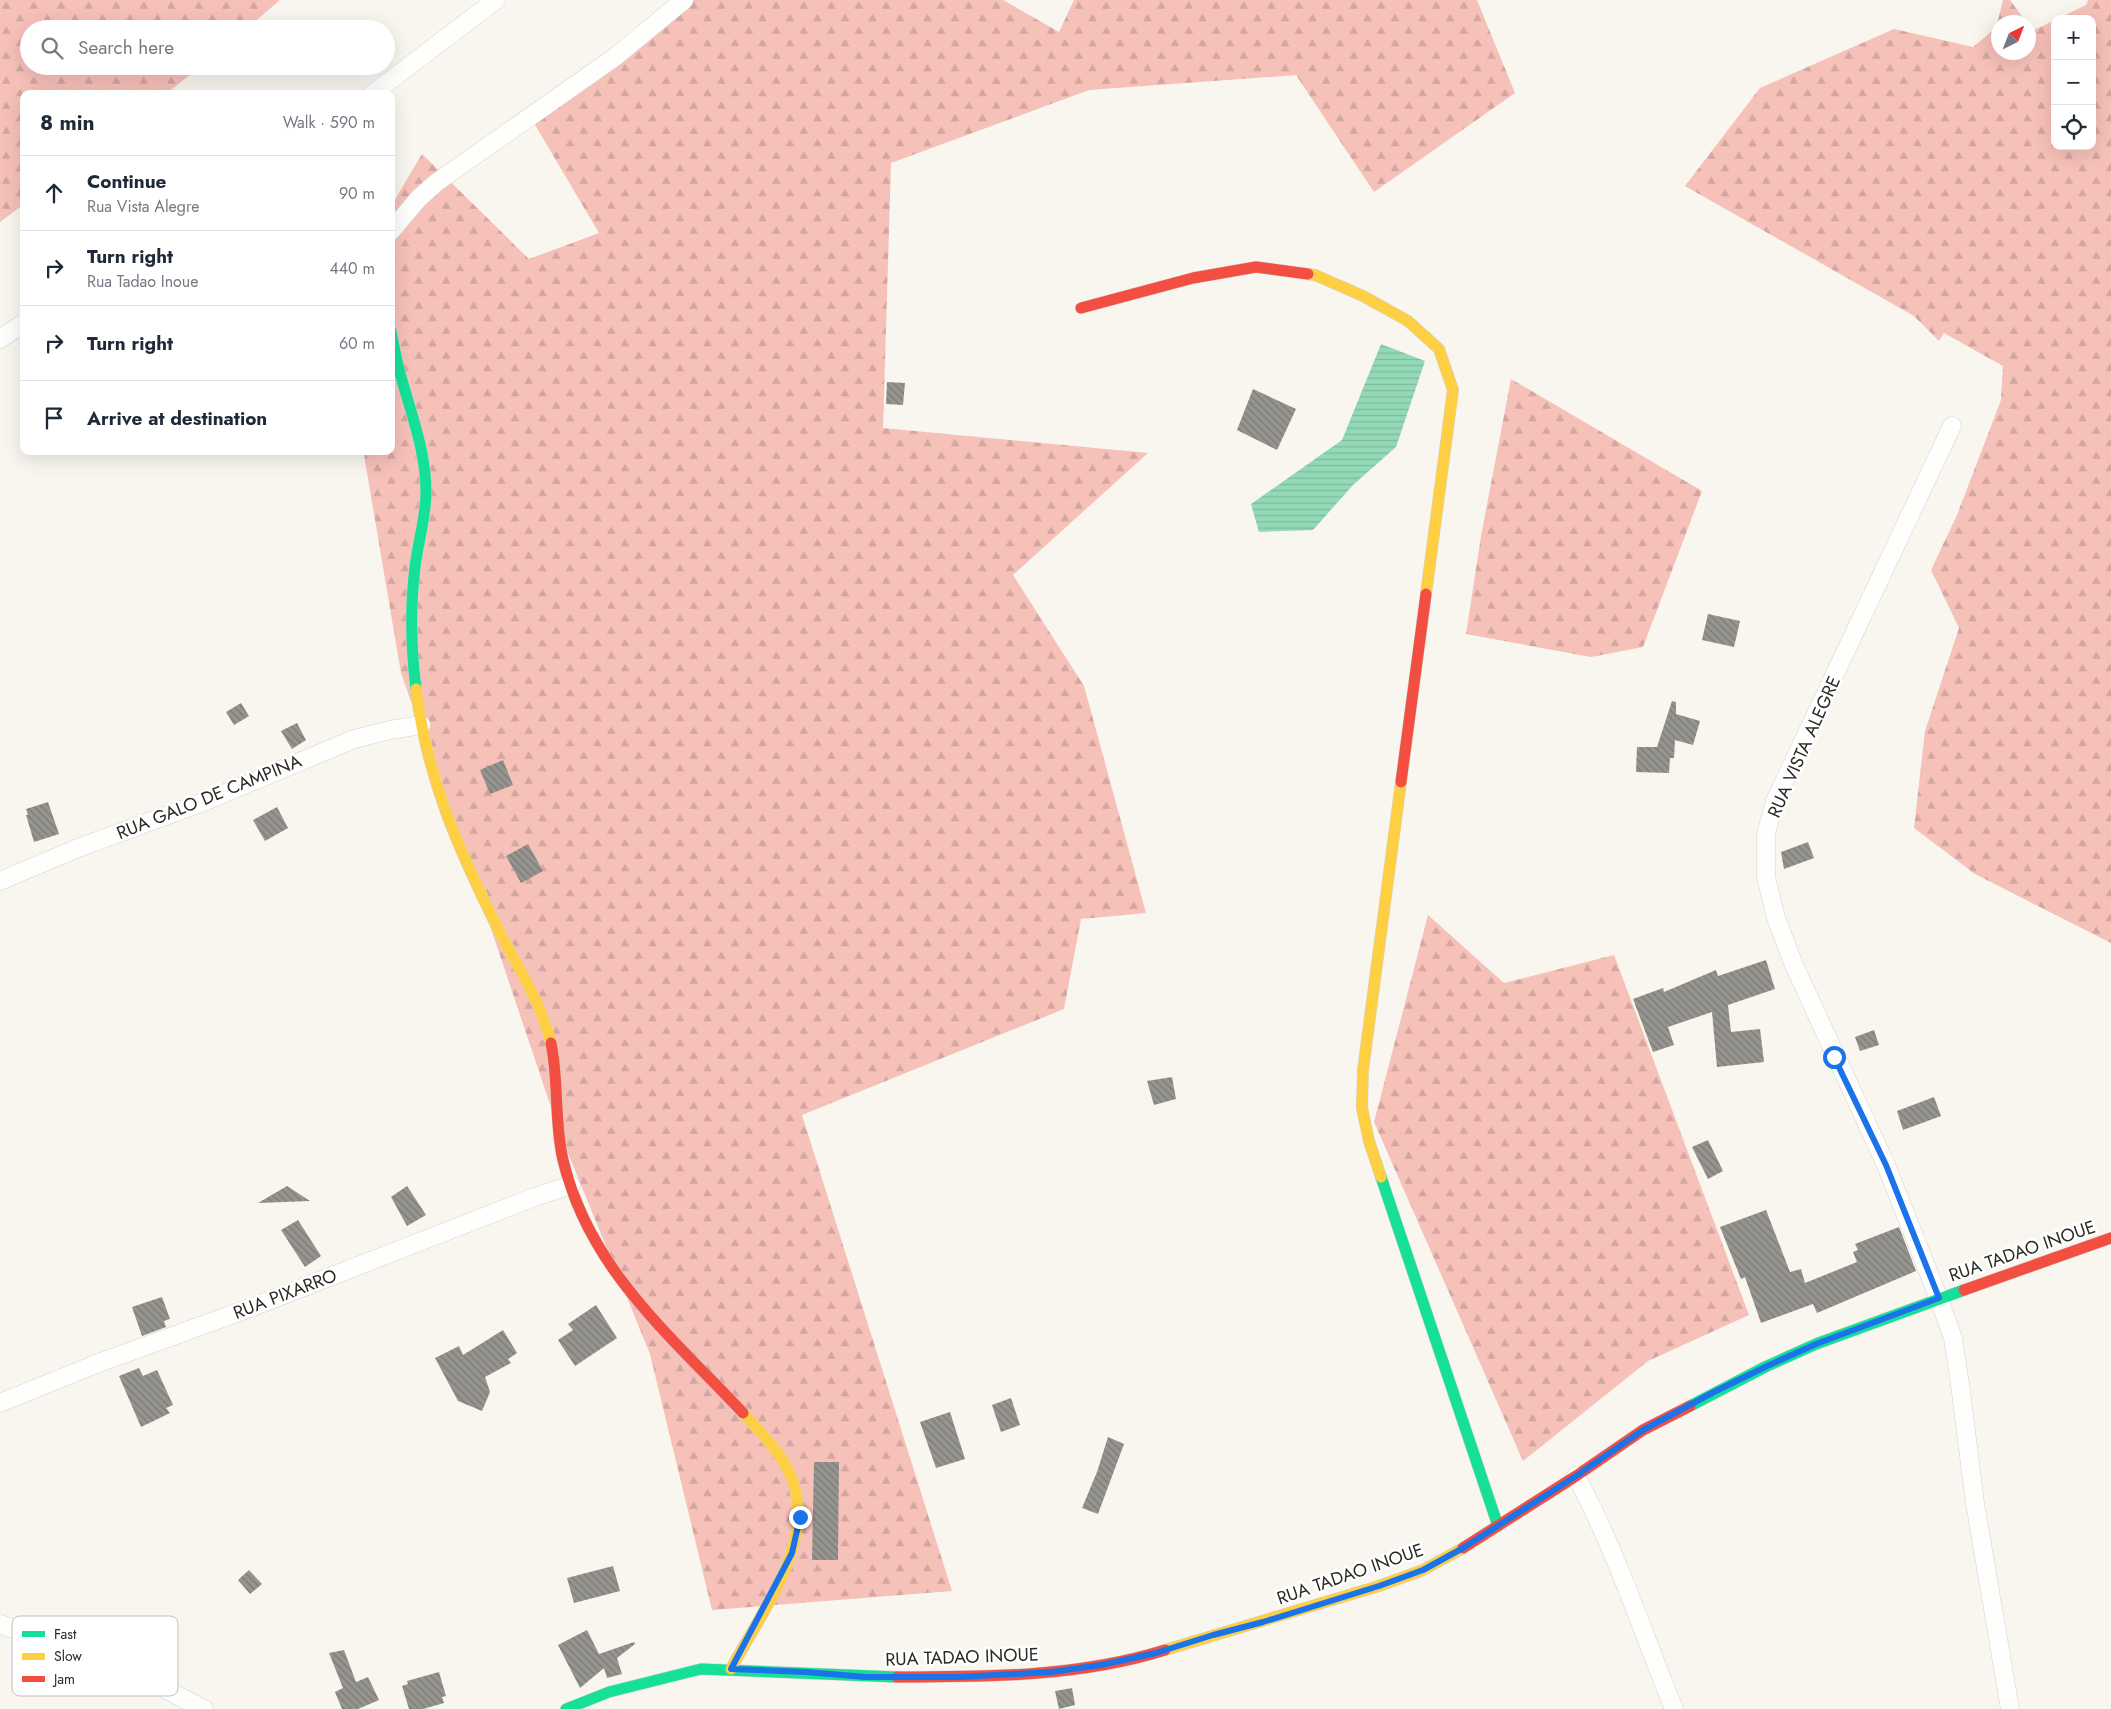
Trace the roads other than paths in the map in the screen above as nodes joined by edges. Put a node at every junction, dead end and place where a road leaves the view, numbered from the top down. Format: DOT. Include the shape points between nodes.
graph roads {
  1 [pos="496,0"];
  2 [pos="684,0"];
  3 [pos="377,90"];
  4 [pos="395,225"];
  5 [pos="1081,308"];
  6 [pos="20,326"];
  7 [pos="0,339"];
  8 [pos="395,349"];
  9 [pos="1952,426"];
  10 [pos="422,725"];
  11 [pos="0,881"];
  12 [pos="571,1184"];
  13 [pos="2111,1238"];
  14 [pos="1939,1298"];
  15 [pos="0,1403"];
  16 [pos="1576,1476"];
  17 [pos="1498,1526"];
  18 [pos="0,1624"];
  19 [pos="12,1629"];
  20 [pos="731,1669"];
  21 [pos="178,1696"];
  22 [pos="204,1709"];
  23 [pos="566,1709"];
  24 [pos="1674,1709"];
  25 [pos="2010,1709"];
  1 -- 3 [label="street"];
  2 -- 4 [label="street" via="622,52 437,182"];
  5 -- 17 [label="street" via="1193,278 1256,268 1315,275 1408,321 1439,349 1449,374 1453,390 1362,1070 1362,1108 1369,1141"];
  6 -- 7 [label="street"];
  8 -- 10 [label="street" via="421,450 426,491 413,599 417,697"];
  9 -- 14 [label="street, RUA VISTA ALEGRE" via="1776,801 1766,834 1766,876 1776,918 1794,965 1886,1165"];
  10 -- 11 [label="street, RUA GALO DE CAMPINA" via="354,739 206,802 78,848"];
  10 -- 12 [label="street" via="442,807 501,936 535,1000 549,1036 554,1064 556,1121"];
  12 -- 15 [label="street, RUA PIXARRO"];
  12 -- 20 [label="street" via="596,1240 631,1295 741,1409 785,1464 793,1482 800,1517 792,1553"];
  13 -- 14 [label="street, RUA TADAO INOUE"];
  14 -- 16 [label="street, RUA TADAO INOUE" via="1816,1344 1765,1367 1643,1430"];
  14 -- 25 [label="street, RUA VISTA ALEGRE" via="1952,1338 1960,1384 1975,1503"];
  16 -- 17 [label="street, RUA TADAO INOUE"];
  16 -- 24 [label="street" via="1592,1505"];
  17 -- 20 [label="street, RUA TADAO INOUE" via="1423,1570 1379,1586 1156,1653 1101,1665 1051,1672 960,1677 866,1677"];
  18 -- 19 [label="street"];
  20 -- 23 [label="street, RUA TADAO INOUE" via="701,1669 678,1674 609,1692"];
  21 -- 22 [label="street"];
}
